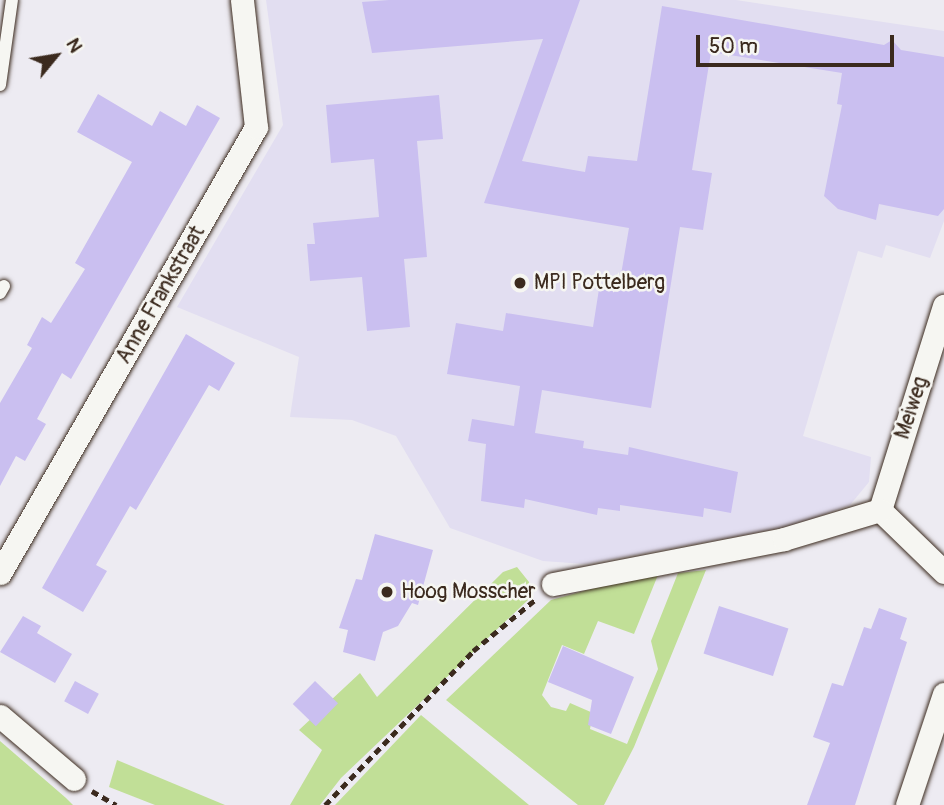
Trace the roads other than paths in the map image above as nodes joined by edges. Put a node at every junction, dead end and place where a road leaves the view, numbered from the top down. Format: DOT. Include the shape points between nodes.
graph roads {
  1 [pos="12,0"];
  2 [pos="242,0"];
  3 [pos="0,85"];
  4 [pos="944,306"];
  5 [pos="880,510"];
  6 [pos="944,572"];
  7 [pos="0,573"];
  8 [pos="553,584"];
  9 [pos="944,694"];
  10 [pos="0,716"];
  11 [pos="74,779"];
  12 [pos="907,805"];
  1 -- 3 [label="lane"];
  2 -- 7 [label="street, Anne Frankstraat" via="256,127"];
  4 -- 5 [label="street, Meiweg"];
  5 -- 6 [label="street"];
  5 -- 8 [label="street" via="784,539"];
  9 -- 12 [label="street"];
  10 -- 11 [label="street"];
}
